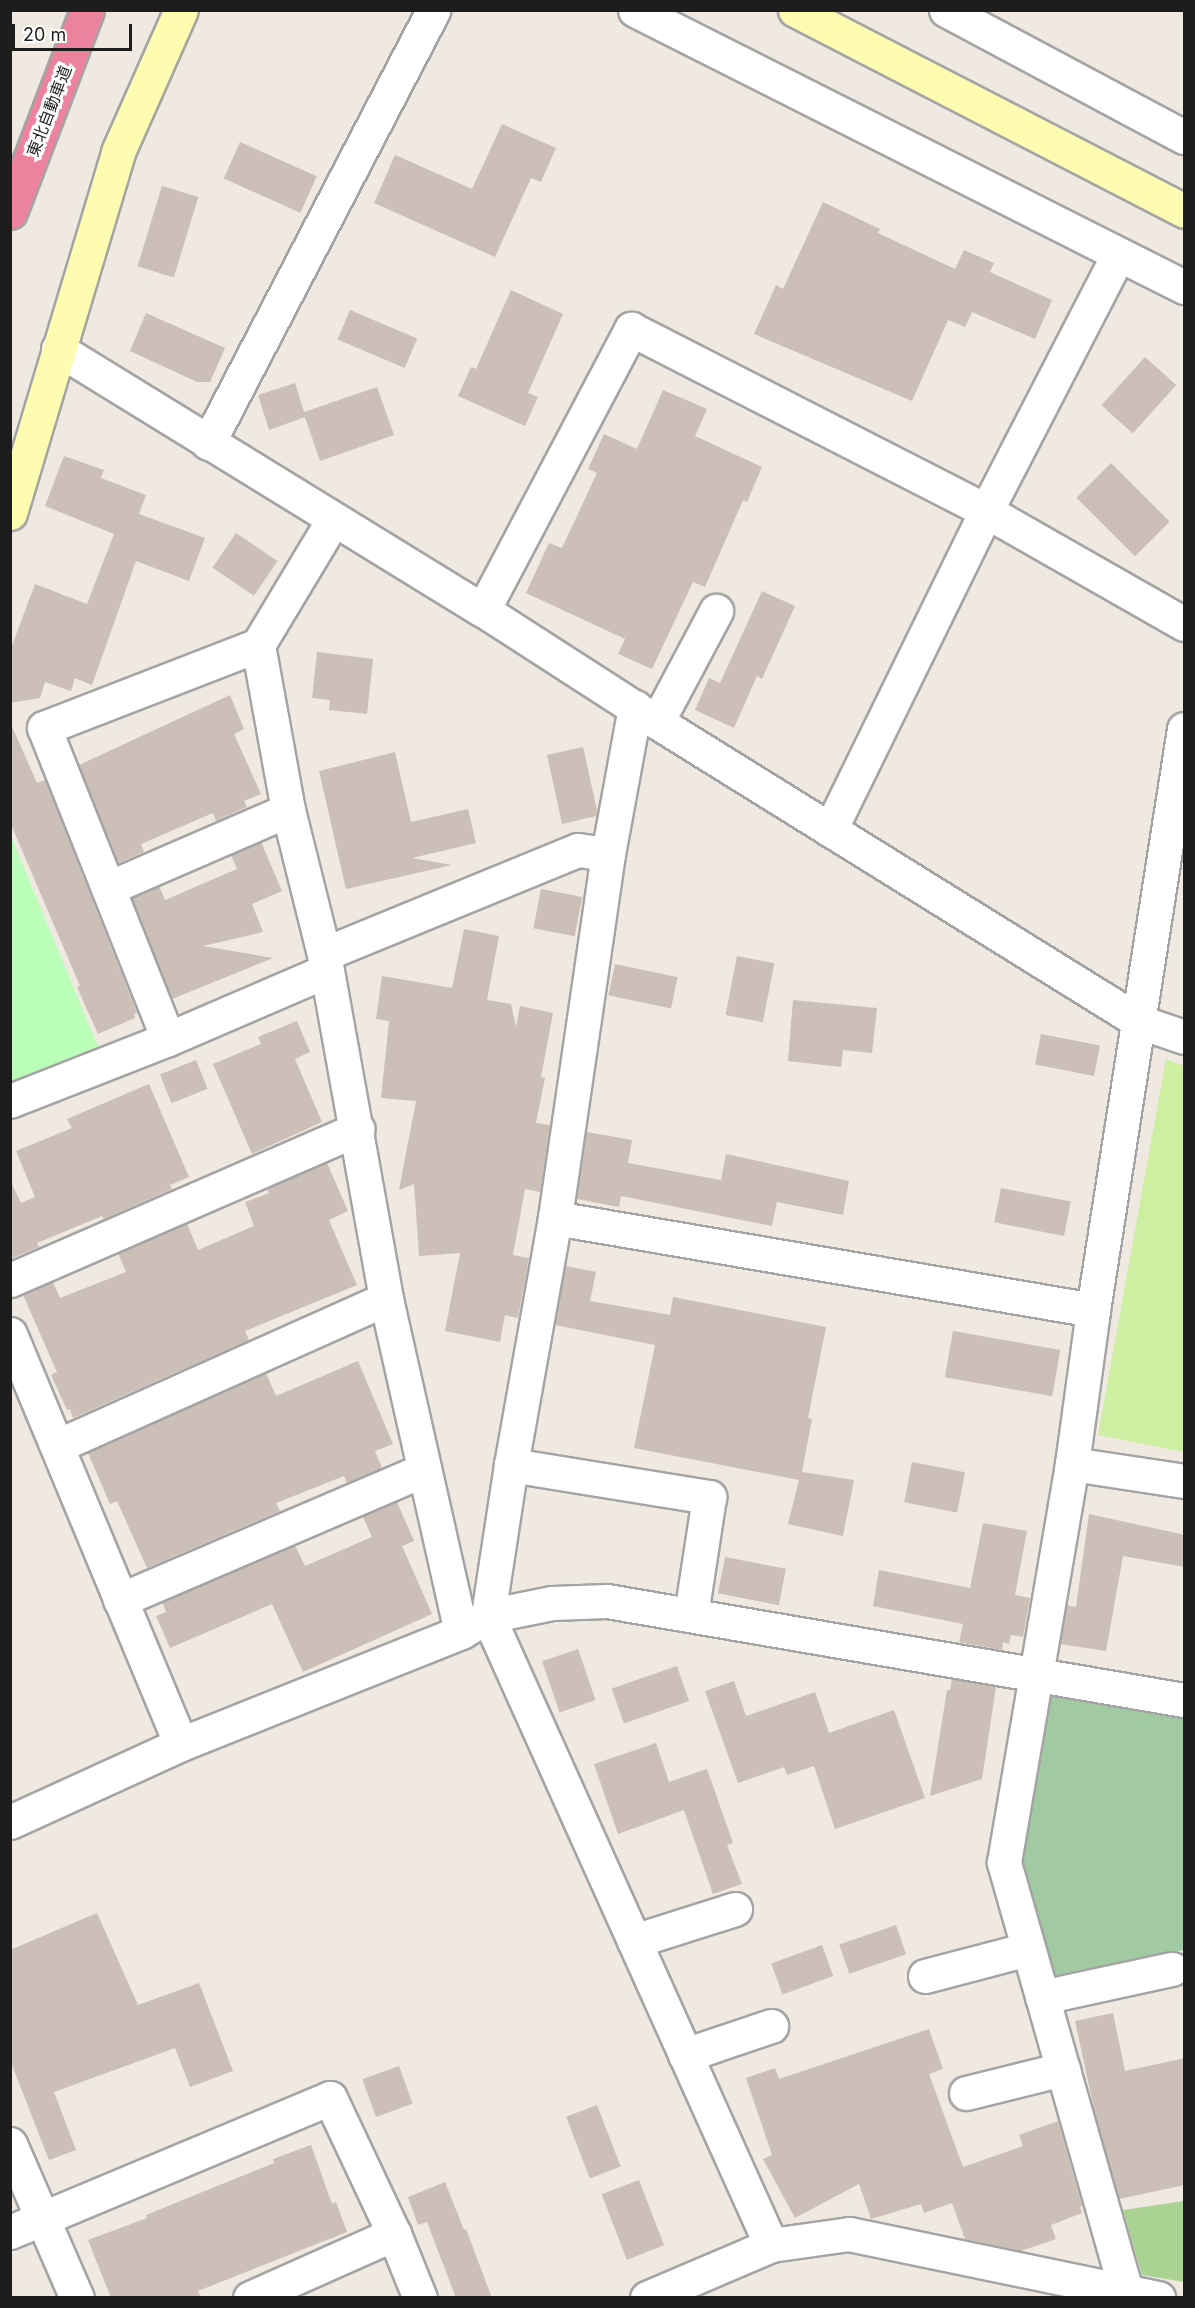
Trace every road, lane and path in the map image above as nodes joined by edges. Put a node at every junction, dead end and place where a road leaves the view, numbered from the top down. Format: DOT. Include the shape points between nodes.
graph roads {
  1 [pos="87,10"];
  2 [pos="181,10"];
  3 [pos="433,10"];
  4 [pos="635,10"];
  5 [pos="795,10"];
  6 [pos="946,10"];
  7 [pos="1185,137"];
  8 [pos="1185,211"];
  9 [pos="10,212"];
  10 [pos="1118,255"];
  11 [pos="1185,287"];
  12 [pos="58,349"];
  13 [pos="208,443"];
  14 [pos="986,511"];
  15 [pos="10,513"];
  16 [pos="333,520"];
  17 [pos="483,610"];
  18 [pos="716,611"];
  19 [pos="1185,624"];
  20 [pos="258,645"];
  21 [pos="646,714"];
  22 [pos="1185,729"];
  23 [pos="288,810"];
  24 [pos="831,830"];
  25 [pos="608,854"];
  26 [pos="108,888"];
  27 [pos="325,962"];
  28 [pos="1140,1022"];
  29 [pos="1185,1037"];
  30 [pos="168,1039"];
  31 [pos="10,1101"];
  32 [pos="358,1129"];
  33 [pos="555,1218"];
  34 [pos="10,1280"];
  35 [pos="387,1299"];
  36 [pos="1093,1310"];
  37 [pos="10,1334"];
  38 [pos="57,1446"];
  39 [pos="1072,1464"];
  40 [pos="511,1465"];
  41 [pos="424,1470"];
  42 [pos="1185,1481"];
  43 [pos="120,1600"];
  44 [pos="691,1614"];
  45 [pos="488,1616"];
  46 [pos="460,1632"];
  47 [pos="1034,1674"];
  48 [pos="1185,1700"];
  49 [pos="181,1744"];
  50 [pos="10,1822"];
  51 [pos="735,1909"];
  52 [pos="634,1941"];
  53 [pos="1028,1949"];
  54 [pos="1172,1969"];
  55 [pos="925,1976"];
  56 [pos="1042,1997"];
  57 [pos="771,2026"];
  58 [pos="685,2055"];
  59 [pos="1063,2069"];
  60 [pos="966,2093"];
  61 [pos="10,2144"];
  62 [pos="44,2219"];
  63 [pos="10,2232"];
  64 [pos="394,2234"];
  65 [pos="771,2245"];
  66 [pos="1127,2295"];
  67 [pos="77,2298"];
  68 [pos="250,2298"];
  69 [pos="420,2298"];
  70 [pos="647,2298"];
  71 [pos="1158,2298"];
  1 -- 9 [label="highway, 東北自動車道"];
  2 -- 12 [label="street" via="118,152"];
  3 -- 13 [label="street"];
  4 -- 10 [label="street"];
  5 -- 8 [label="street"];
  6 -- 7 [label="street"];
  10 -- 11 [label="street"];
  10 -- 14 [label="street"];
  12 -- 13 [label="street"];
  12 -- 15 [label="street"];
  13 -- 16 [label="street"];
  14 -- 17 [label="street" via="631,329"];
  14 -- 19 [label="street"];
  14 -- 24 [label="street"];
  16 -- 17 [label="street"];
  16 -- 20 [label="street"];
  17 -- 21 [label="street"];
  18 -- 21 [label="street"];
  20 -- 23 [label="street"];
  20 -- 26 [label="street" via="44,728"];
  21 -- 24 [label="street"];
  21 -- 25 [label="street"];
  22 -- 28 [label="street"];
  23 -- 26 [label="street"];
  23 -- 27 [label="street"];
  24 -- 28 [label="street"];
  25 -- 27 [label="street" via="578,850"];
  25 -- 33 [label="street"];
  26 -- 30 [label="street"];
  27 -- 30 [label="street"];
  27 -- 32 [label="street"];
  28 -- 29 [label="street"];
  28 -- 36 [label="street"];
  30 -- 31 [label="street"];
  32 -- 34 [label="street"];
  32 -- 35 [label="street"];
  33 -- 36 [label="street"];
  33 -- 40 [label="street"];
  35 -- 38 [label="street"];
  35 -- 41 [label="street"];
  36 -- 39 [label="street"];
  37 -- 38 [label="street"];
  38 -- 43 [label="street"];
  39 -- 42 [label="street"];
  39 -- 47 [label="street"];
  40 -- 44 [label="street" via="710,1497"];
  40 -- 45 [label="street"];
  41 -- 43 [label="street"];
  41 -- 46 [label="street"];
  43 -- 49 [label="street"];
  44 -- 45 [label="street" via="607,1601 552,1604"];
  44 -- 47 [label="street"];
  45 -- 46 [label="street"];
  45 -- 52 [label="street"];
  46 -- 49 [label="street"];
  47 -- 48 [label="street"];
  47 -- 53 [label="street" via="1004,1863"];
  49 -- 50 [label="street"];
  51 -- 52 [label="street"];
  52 -- 58 [label="street"];
  53 -- 55 [label="street"];
  53 -- 56 [label="street"];
  54 -- 56 [label="street"];
  56 -- 59 [label="street"];
  57 -- 58 [label="street"];
  58 -- 65 [label="street"];
  59 -- 60 [label="street"];
  59 -- 66 [label="street"];
  61 -- 62 [label="street"];
  62 -- 63 [label="street"];
  62 -- 64 [label="street" via="330,2098"];
  62 -- 67 [label="street"];
  64 -- 68 [label="street"];
  64 -- 69 [label="street"];
  65 -- 66 [label="street" via="849,2234"];
  65 -- 70 [label="street"];
  66 -- 71 [label="street"];
}
